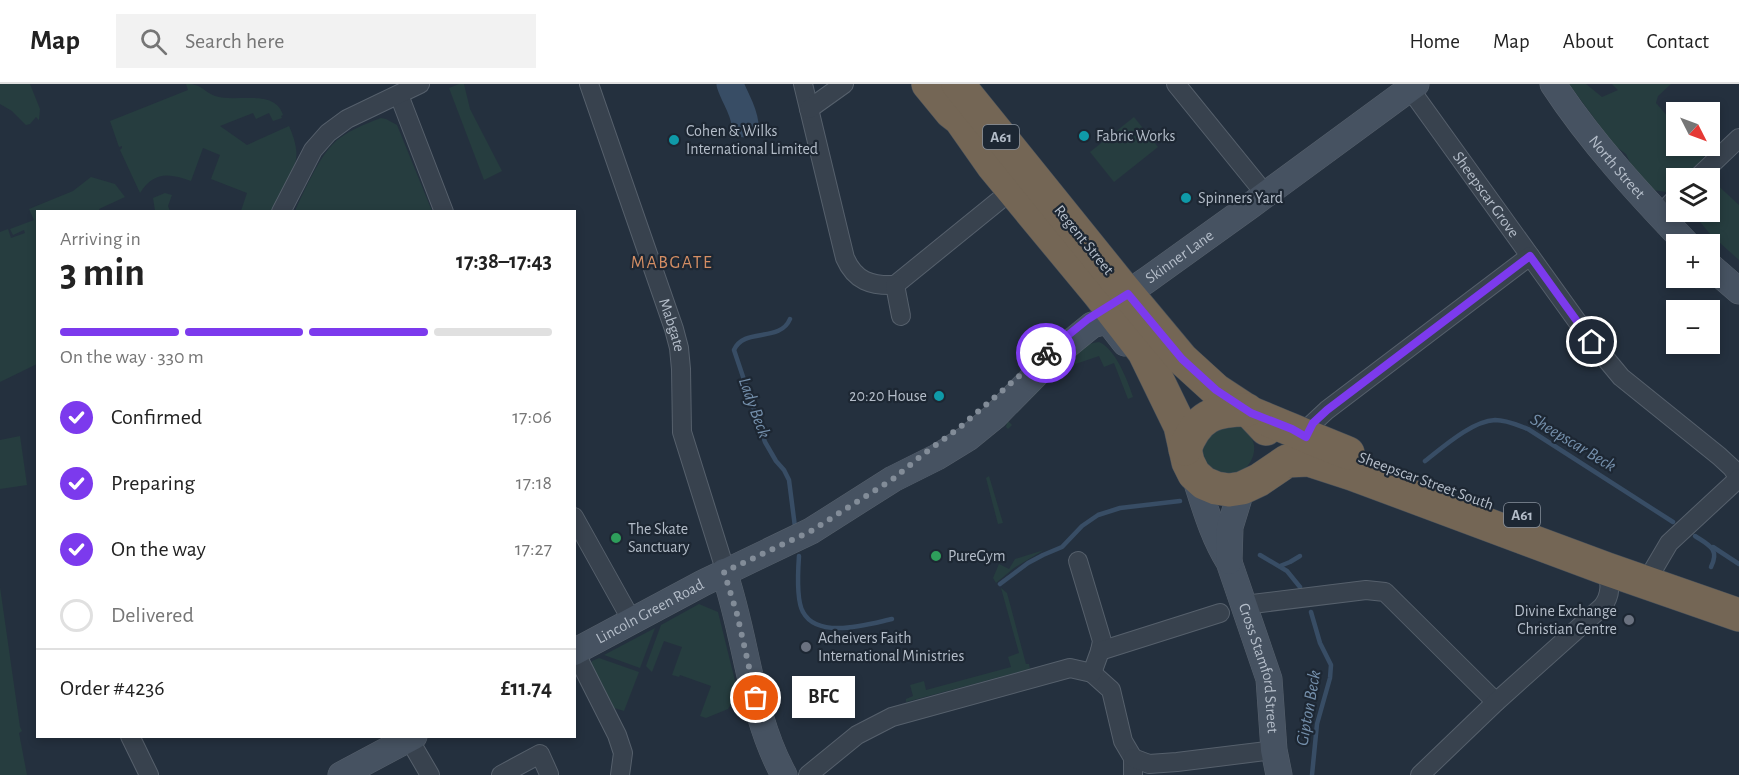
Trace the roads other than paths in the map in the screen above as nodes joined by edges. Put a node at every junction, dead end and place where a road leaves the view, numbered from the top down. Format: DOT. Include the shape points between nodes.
graph roads {
  1 [pos="420,84"];
  2 [pos="589,84"];
  3 [pos="803,84"];
  4 [pos="844,84"];
  5 [pos="928,84"];
  6 [pos="940,84"];
  7 [pos="958,84"];
  8 [pos="1176,84"];
  9 [pos="1553,84"];
  10 [pos="1413,86"];
  11 [pos="397,95"];
  12 [pos="809,109"];
  13 [pos="960,119"];
  14 [pos="1739,138"];
  15 [pos="1708,168"];
  16 [pos="1017,176"];
  17 [pos="1266,195"];
  18 [pos="1666,208"];
  19 [pos="282,210"];
  20 [pos="443,210"];
  21 [pos="1659,215"];
  22 [pos="1677,234"];
  23 [pos="1530,256"];
  24 [pos="1720,275"];
  25 [pos="1720,278"];
  26 [pos="895,285"];
  27 [pos="1739,291"];
  28 [pos="1739,300"];
  29 [pos="1113,307"];
  30 [pos="901,316"];
  31 [pos="1249,411"];
  32 [pos="1306,437"];
  33 [pos="1187,450"];
  34 [pos="1739,478"];
  35 [pos="1255,480"];
  36 [pos="576,521"];
  37 [pos="1077,561"];
  38 [pos="1229,562"];
  39 [pos="1607,568"];
  40 [pos="724,572"];
  41 [pos="1652,573"];
  42 [pos="1739,594"];
  43 [pos="1244,605"];
  44 [pos="1220,613"];
  45 [pos="1739,615"];
  46 [pos="632,621"];
  47 [pos="576,651"];
  48 [pos="1100,651"];
  49 [pos="576,654"];
  50 [pos="1092,673"];
  51 [pos="1496,702"];
  52 [pos="131,738"];
  53 [pos="411,738"];
  54 [pos="1274,750"];
  55 [pos="1133,766"];
  56 [pos="1177,769"];
  57 [pos="549,774"];
  58 [pos="149,775"];
  59 [pos="341,775"];
  60 [pos="430,775"];
  61 [pos="501,775"];
  62 [pos="620,775"];
  63 [pos="784,775"];
  64 [pos="808,775"];
  65 [pos="1280,775"];
  66 [pos="1420,775"];
  1 -- 11 [label="street"];
  2 -- 40 [label="street, Mabgate" via="674,329 681,369 681,432"];
  3 -- 12 [label="street"];
  4 -- 12 [label="street"];
  5 -- 13 [label="highway, Regent Street / A61"];
  6 -- 13 [label="street" via="957,106"];
  7 -- 16 [label="highway, Regent Street / A61"];
  8 -- 17 [label="street"];
  9 -- 21 [label="street, North Street" via="1597,145"];
  10 -- 17 [label="street, Skinner Lane"];
  10 -- 23 [label="street, Sheepscar Grove"];
  11 -- 19 [label="street" via="346,119 328,133 312,150"];
  11 -- 20 [label="street"];
  12 -- 26 [label="street" via="844,258 858,278"];
  13 -- 16 [label="highway, Regent Street / A61" via="993,166"];
  14 -- 15 [label="street"];
  16 -- 26 [label="street"];
  16 -- 29 [label="highway, Regent Street / A61"];
  17 -- 29 [label="street, Skinner Lane"];
  18 -- 21 [label="street"];
  21 -- 22 [label="street, North Street"];
  23 -- 32 [label="street" via="1327,410 1313,423"];
  23 -- 34 [label="street, Sheepscar Grove" via="1621,377 1719,456"];
  24 -- 27 [label="street"];
  25 -- 28 [label="street"];
  26 -- 30 [label="street"];
  29 -- 31 [label="highway, Regent Street / A61" via="1216,390"];
  29 -- 33 [label="highway, Regent Street / A61" via="1144,352"];
  29 -- 40 [label="street, Skinner Lane" via="1083,323 893,479 811,531"];
  31 -- 32 [label="highway, Sheepscar Street South / A61"];
  31 -- 33 [label="highway" via="1225,410 1205,418 1190,437"];
  31 -- 35 [label="highway" via="1263,424 1271,441 1272,457"];
  32 -- 41 [label="highway, Sheepscar Street South / A61"];
  33 -- 35 [label="highway" via="1204,483 1229,490"];
  33 -- 38 [label="street, Cross Stamford Street" via="1219,546"];
  34 -- 41 [label="street" via="1669,543"];
  35 -- 38 [label="street, Cross Stamford Street" via="1230,527"];
  35 -- 39 [label="highway, Sheepscar Street South / A61" via="1287,461 1309,460"];
  36 -- 46 [label="street"];
  37 -- 48 [label="street" via="1102,641"];
  38 -- 43 [label="street, Cross Stamford Street"];
  39 -- 41 [label="highway, Sheepscar Street South / A61"];
  39 -- 51 [label="street" via="1608,600"];
  40 -- 46 [label="street, Lincoln Green Road"];
  40 -- 63 [label="street" via="760,711"];
  41 -- 42 [label="highway, Sheepscar Street South / A61"];
  41 -- 45 [label="highway, Sheepscar Street South / A61"];
  43 -- 51 [label="street" via="1366,590 1385,592"];
  43 -- 54 [label="street, Cross Stamford Street" via="1269,679"];
  44 -- 48 [label="street"];
  46 -- 47 [label="street, Lincoln Green Road"];
  48 -- 50 [label="street"];
  49 -- 62 [label="street" via="617,735 622,753"];
  50 -- 55 [label="street" via="1111,690"];
  50 -- 64 [label="street" via="1070,668 892,717 857,735"];
  51 -- 66 [label="street"];
  52 -- 58 [label="street"];
  53 -- 59 [label="street"];
  53 -- 60 [label="street"];
  54 -- 56 [label="street"];
  54 -- 65 [label="street, Cross Stamford Street"];
  55 -- 56 [label="street" via="1149,764"];
  57 -- 61 [label="street" via="540,754"];
}
